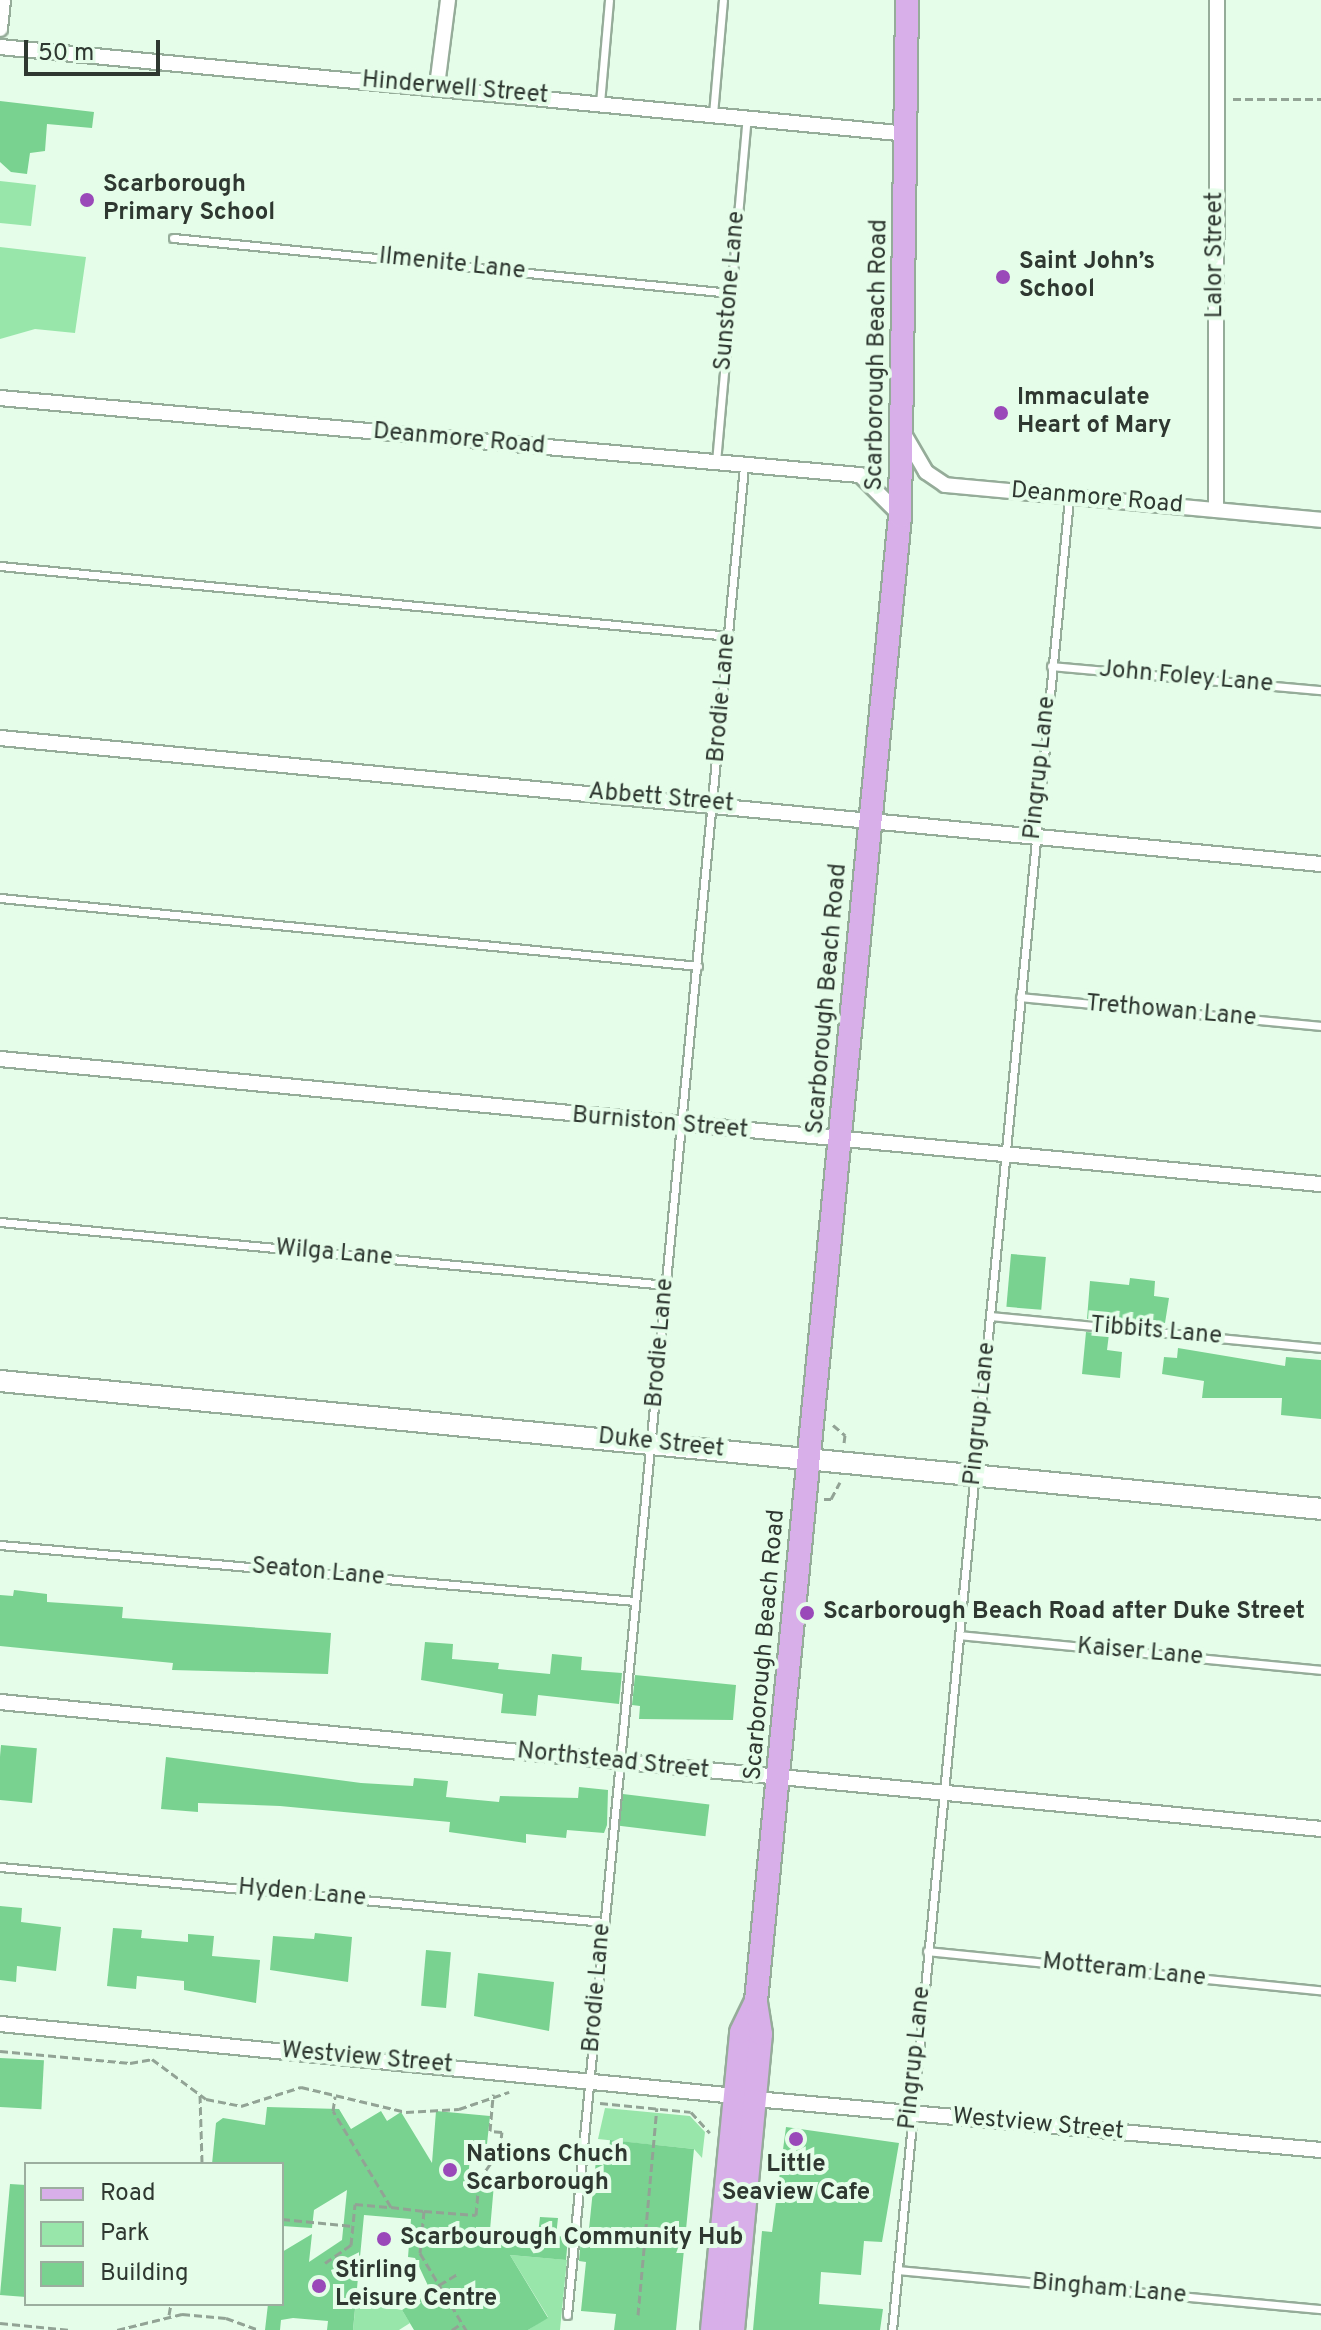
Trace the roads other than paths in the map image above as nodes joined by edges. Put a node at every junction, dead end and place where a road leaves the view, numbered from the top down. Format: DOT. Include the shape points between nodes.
graph roads {
  1 [pos="3,0"];
  2 [pos="448,0"];
  3 [pos="609,0"];
  4 [pos="723,0"];
  5 [pos="907,0"];
  6 [pos="1217,0"];
  7 [pos="0,29"];
  8 [pos="0,47"];
  9 [pos="437,86"];
  10 [pos="600,103"];
  11 [pos="713,114"];
  12 [pos="747,118"];
  13 [pos="909,134"];
  14 [pos="173,238"];
  15 [pos="731,293"];
  16 [pos="0,398"];
  17 [pos="902,430"];
  18 [pos="716,463"];
  19 [pos="744,466"];
  20 [pos="1069,497"];
  21 [pos="1216,510"];
  22 [pos="900,516"];
  23 [pos="1321,520"];
  24 [pos="0,566"];
  25 [pos="729,636"];
  26 [pos="1051,666"];
  27 [pos="1321,690"];
  28 [pos="0,738"];
  29 [pos="714,804"];
  30 [pos="871,819"];
  31 [pos="1034,835"];
  32 [pos="1321,864"];
  33 [pos="0,898"];
  34 [pos="698,966"];
  35 [pos="1020,997"];
  36 [pos="1321,1026"];
  37 [pos="0,1059"];
  38 [pos="683,1127"];
  39 [pos="841,1141"];
  40 [pos="1007,1156"];
  41 [pos="1321,1184"];
  42 [pos="0,1222"];
  43 [pos="667,1285"];
  44 [pos="991,1316"];
  45 [pos="1321,1348"];
  46 [pos="0,1381"];
  47 [pos="652,1443"];
  48 [pos="811,1458"];
  49 [pos="974,1476"];
  50 [pos="1321,1509"];
  51 [pos="0,1545"];
  52 [pos="635,1601"];
  53 [pos="959,1635"];
  54 [pos="1321,1670"];
  55 [pos="0,1702"];
  56 [pos="621,1762"];
  57 [pos="781,1778"];
  58 [pos="946,1794"];
  59 [pos="1321,1829"];
  60 [pos="0,1867"];
  61 [pos="604,1922"];
  62 [pos="927,1951"];
  63 [pos="1321,1990"];
  64 [pos="0,2024"];
  65 [pos="589,2081"];
  66 [pos="745,2098"];
  67 [pos="910,2113"];
  68 [pos="1321,2150"];
  69 [pos="898,2270"];
  70 [pos="1321,2309"];
  71 [pos="567,2315"];
  72 [pos="712,2330"];
  73 [pos="733,2330"];
  74 [pos="892,2330"];
  1 -- 7 [label="street"];
  2 -- 9 [label="street"];
  3 -- 10 [label="lane"];
  4 -- 11 [label="lane"];
  5 -- 13 [label="main road, Scarborough Beach Road"];
  6 -- 21 [label="street, Lalor Street"];
  8 -- 9 [label="street, Hinderwell Street"];
  9 -- 10 [label="street, Hinderwell Street"];
  10 -- 11 [label="street, Hinderwell Street"];
  11 -- 12 [label="street, Hinderwell Street"];
  12 -- 13 [label="street, Hinderwell Street"];
  12 -- 15 [label="lane, Sunstone Lane"];
  13 -- 17 [label="main road, Scarborough Beach Road"];
  14 -- 15 [label="lane, Ilmenite Lane"];
  15 -- 18 [label="lane, Sunstone Lane"];
  16 -- 18 [label="street, Deanmore Road"];
  17 -- 20 [label="street, Deanmore Road" via="926,472 945,485"];
  17 -- 22 [label="main road, Scarborough Beach Road"];
  18 -- 19 [label="street, Deanmore Road"];
  19 -- 22 [label="street, Deanmore Road" via="860,475"];
  19 -- 25 [label="lane, Brodie Lane"];
  20 -- 21 [label="street, Deanmore Road"];
  20 -- 26 [label="lane, Pingrup Lane"];
  21 -- 23 [label="street, Deanmore Road"];
  22 -- 30 [label="main road, Scarborough Beach Road"];
  24 -- 25 [label="lane"];
  25 -- 29 [label="lane, Brodie Lane"];
  26 -- 27 [label="lane, John Foley Lane"];
  26 -- 31 [label="lane, Pingrup Lane"];
  28 -- 29 [label="street, Abbett Street"];
  29 -- 30 [label="street, Abbett Street"];
  29 -- 34 [label="lane, Brodie Lane"];
  30 -- 31 [label="street, Abbett Street"];
  30 -- 39 [label="main road, Scarborough Beach Road"];
  31 -- 32 [label="street, Abbett Street"];
  31 -- 35 [label="lane, Pingrup Lane"];
  33 -- 34 [label="lane"];
  34 -- 38 [label="lane, Brodie Lane"];
  35 -- 36 [label="lane, Trethowan Lane"];
  35 -- 40 [label="lane, Pingrup Lane"];
  37 -- 38 [label="street, Burniston Street"];
  38 -- 39 [label="street, Burniston Street"];
  38 -- 43 [label="lane, Brodie Lane"];
  39 -- 40 [label="street, Burniston Street"];
  39 -- 48 [label="main road, Scarborough Beach Road"];
  40 -- 41 [label="street, Burniston Street"];
  40 -- 44 [label="lane, Pingrup Lane"];
  42 -- 43 [label="lane, Wilga Lane"];
  43 -- 47 [label="lane, Brodie Lane"];
  44 -- 45 [label="lane, Tibbits Lane"];
  44 -- 49 [label="lane, Pingrup Lane"];
  46 -- 47 [label="main road, Duke Street"];
  47 -- 48 [label="main road, Duke Street"];
  47 -- 52 [label="lane, Brodie Lane"];
  48 -- 49 [label="main road, Duke Street"];
  48 -- 57 [label="main road, Scarborough Beach Road"];
  49 -- 50 [label="main road, Duke Street"];
  49 -- 53 [label="lane, Pingrup Lane"];
  51 -- 52 [label="lane, Seaton Lane"];
  52 -- 56 [label="lane, Brodie Lane"];
  53 -- 54 [label="lane, Kaiser Lane"];
  53 -- 58 [label="lane, Pingrup Lane"];
  55 -- 56 [label="street, Northstead Street"];
  56 -- 57 [label="street, Northstead Street"];
  56 -- 61 [label="lane, Brodie Lane"];
  57 -- 58 [label="street, Northstead Street"];
  57 -- 66 [label="main road, Scarborough Beach Road" via="756,2001 741,2032"];
  58 -- 59 [label="street, Northstead Street"];
  58 -- 62 [label="lane, Pingrup Lane"];
  60 -- 61 [label="lane, Hyden Lane"];
  61 -- 65 [label="lane, Brodie Lane"];
  62 -- 63 [label="lane, Motteram Lane"];
  62 -- 67 [label="lane, Pingrup Lane"];
  64 -- 65 [label="street, Westview Street"];
  65 -- 66 [label="street, Westview Street"];
  65 -- 71 [label="lane, Brodie Lane"];
  66 -- 67 [label="street, Westview Street"];
  66 -- 72 [label="main road, Scarborough Beach Road"];
  66 -- 73 [label="main road, Scarborough Beach Road"];
  67 -- 68 [label="street, Westview Street"];
  67 -- 69 [label="lane, Pingrup Lane"];
  69 -- 70 [label="lane, Bingham Lane"];
  69 -- 74 [label="lane, Pingrup Lane"];
}
